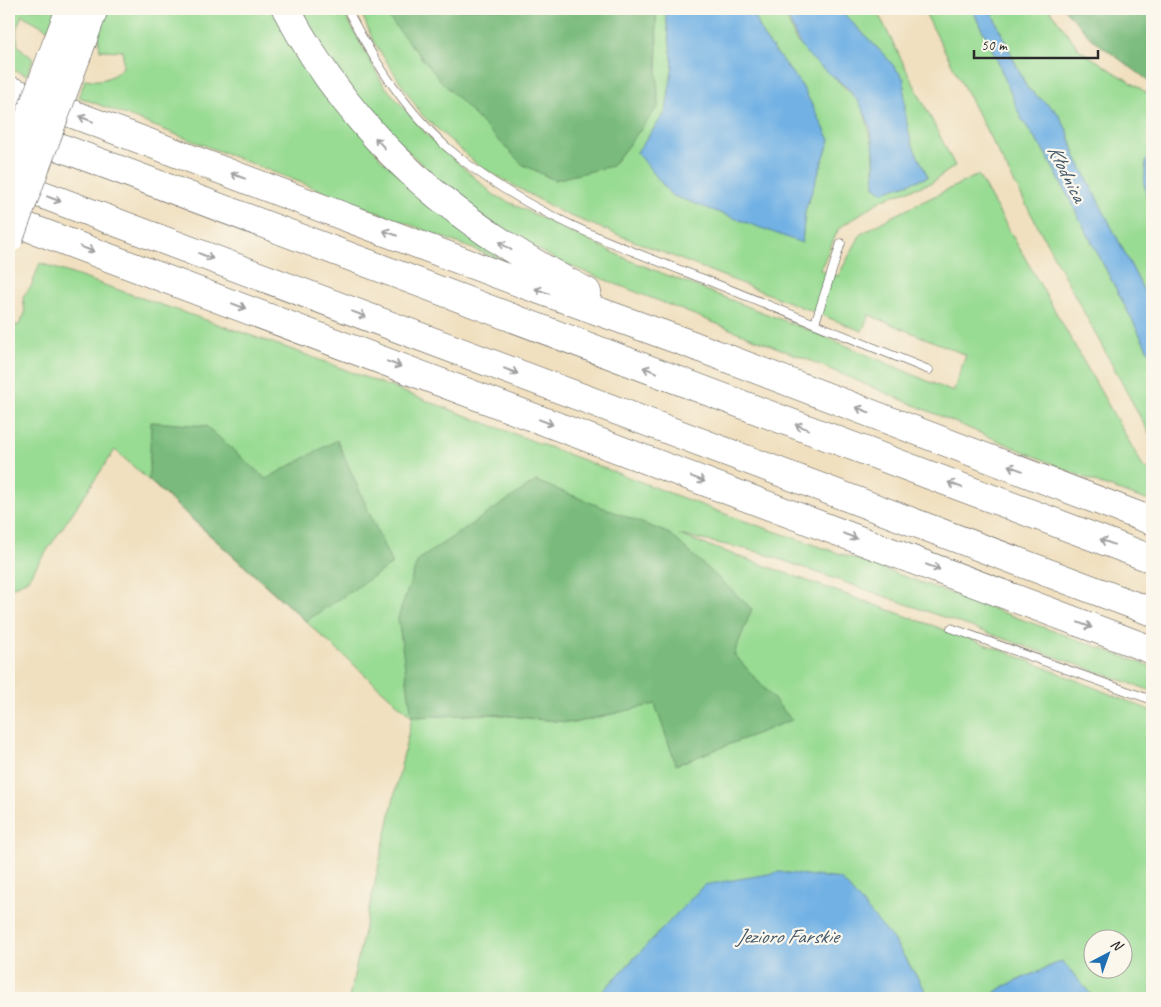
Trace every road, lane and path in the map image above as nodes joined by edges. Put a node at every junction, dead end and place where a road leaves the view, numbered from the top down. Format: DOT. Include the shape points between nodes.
graph roads {
  1 [pos="70,9"];
  2 [pos="94,9"];
  3 [pos="286,9"];
  4 [pos="347,9"];
  5 [pos="67,49"];
  6 [pos="9,90"];
  7 [pos="9,128"];
  8 [pos="9,172"];
  9 [pos="9,182"];
  10 [pos="9,220"];
  11 [pos="9,239"];
  12 [pos="841,243"];
  13 [pos="815,323"];
  14 [pos="687,343"];
  15 [pos="929,370"];
  16 [pos="1152,521"];
  17 [pos="1152,559"];
  18 [pos="1152,612"];
  19 [pos="951,628"];
  20 [pos="1152,650"];
  21 [pos="1152,700"];
  1 -- 5 [label="highway"];
  2 -- 5 [label="highway"];
  14 -- 3 [label="highway, one-way" via="541,268 432,193 389,153 332,85 306,47"];
  4 -- 13 [label="lane" via="367,49 417,118 460,158 503,189 559,220 635,253"];
  5 -- 8 [label="highway, bridge"];
  5 -- 11 [label="highway, bridge"];
  14 -- 6 [label="highway, one-way"];
  17 -- 7 [label="highway, one-way"];
  9 -- 18 [label="highway, one-way"];
  10 -- 20 [label="highway, one-way"];
  12 -- 13 [label="lane"];
  13 -- 15 [label="lane"];
  16 -- 14 [label="highway, one-way"];
  19 -- 21 [label="lane"];
}
